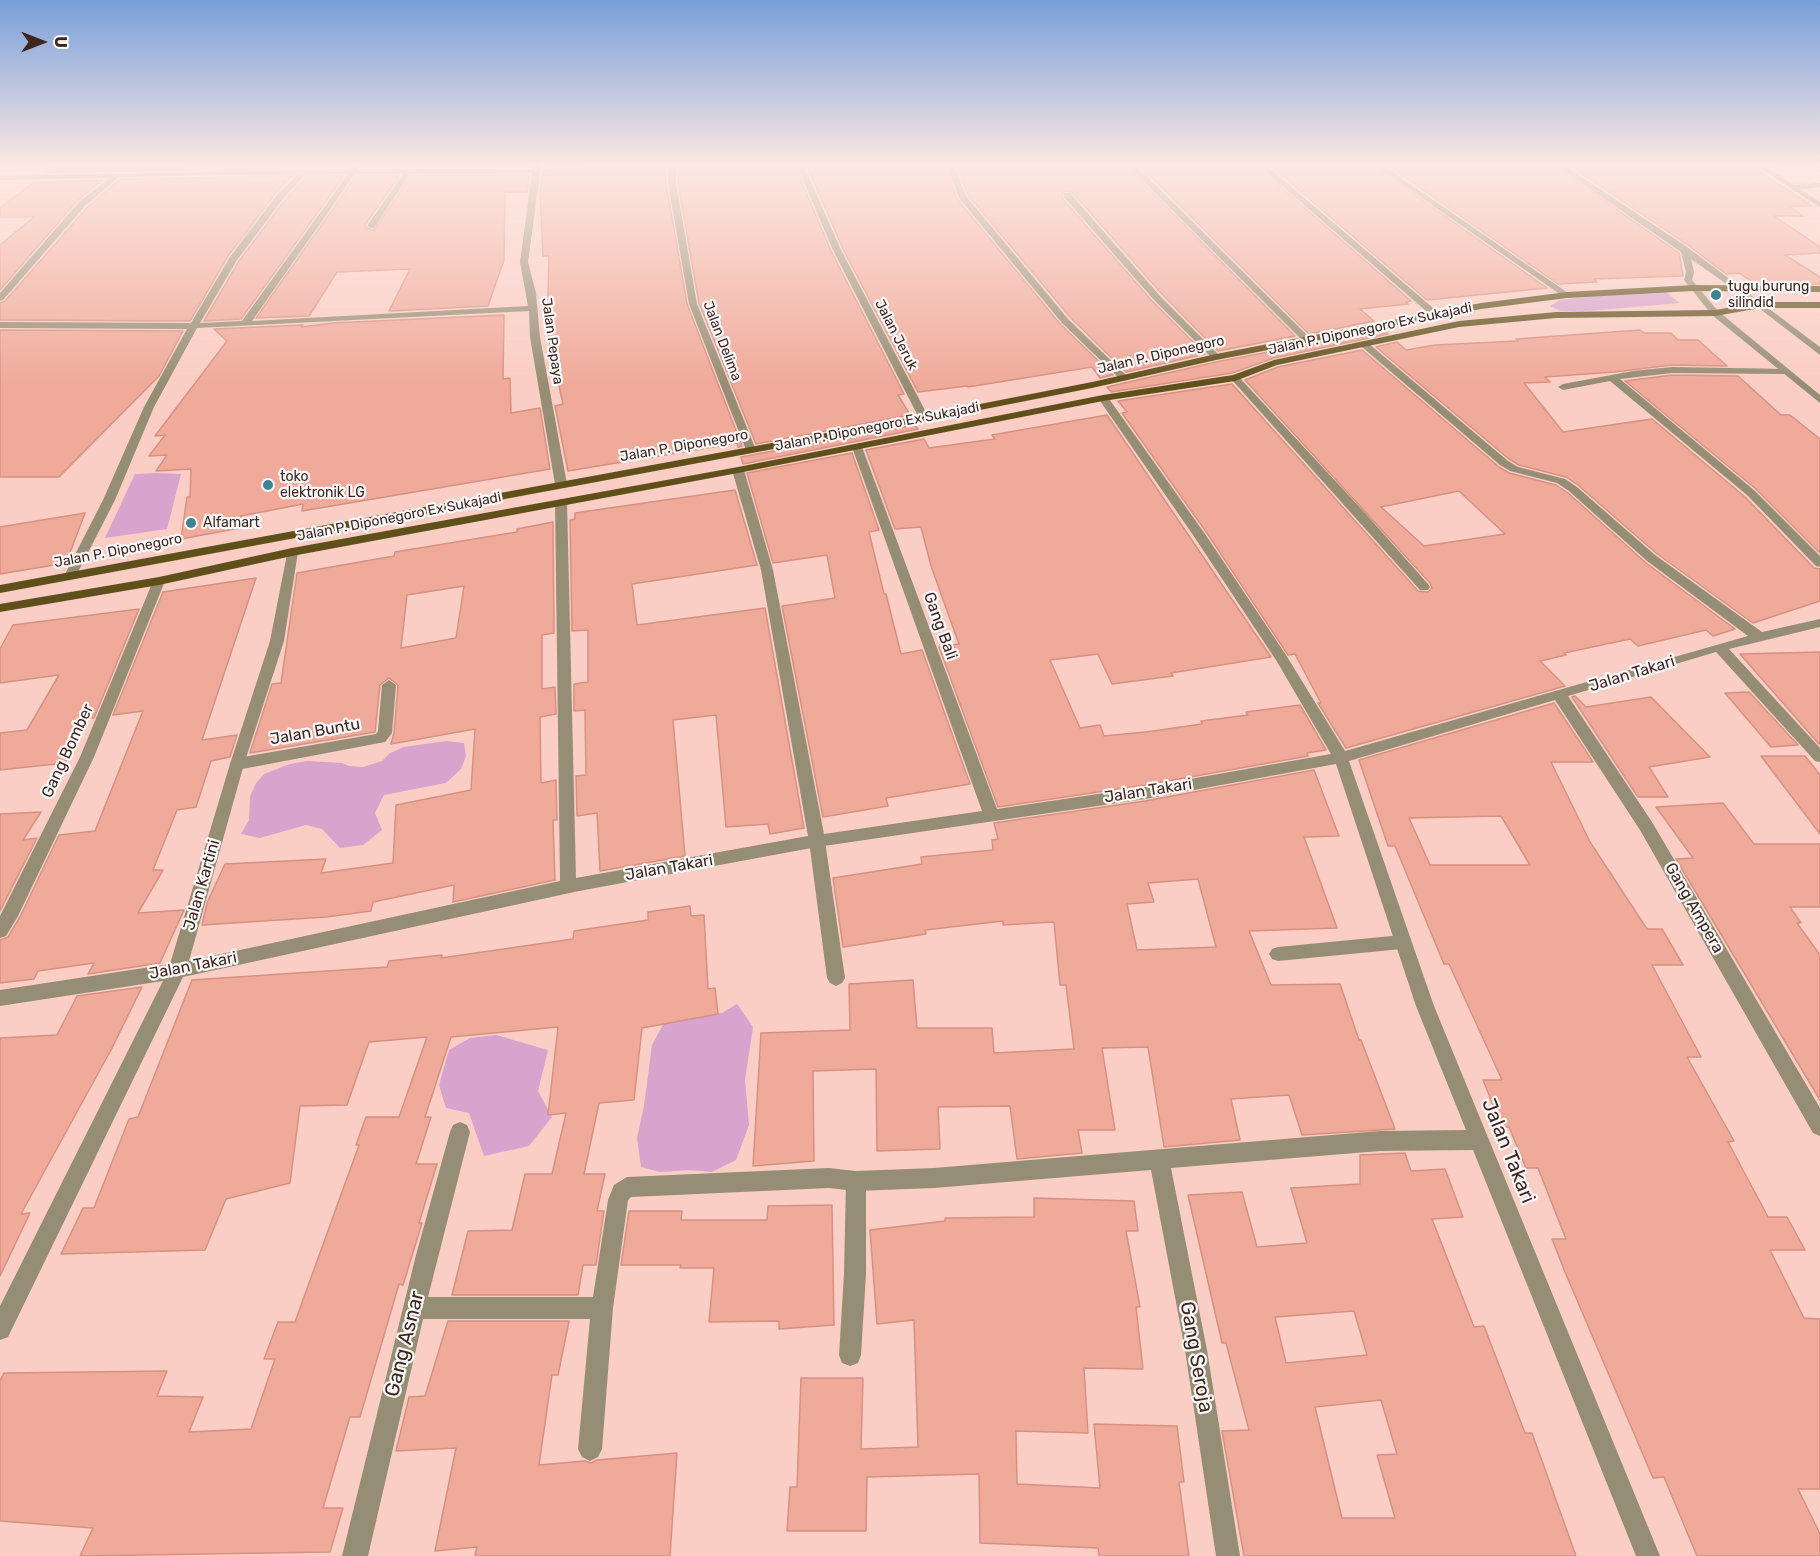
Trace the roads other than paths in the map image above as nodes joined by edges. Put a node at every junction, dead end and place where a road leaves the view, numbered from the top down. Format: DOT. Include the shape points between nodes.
graph roads {
  1 [pos="52,239"];
  2 [pos="248,239"];
  3 [pos="306,239"];
  4 [pos="528,239"];
  5 [pos="682,239"];
  6 [pos="832,239"];
  7 [pos="997,239"];
  8 [pos="1103,239"];
  9 [pos="1204,239"];
  10 [pos="1347,239"];
  11 [pos="1485,239"];
  12 [pos="1668,239"];
  13 [pos="1684,249"];
  14 [pos="1693,288"];
  15 [pos="1820,289"];
  16 [pos="1741,290"];
  17 [pos="1567,295"];
  18 [pos="0,298"];
  19 [pos="1820,304"];
  20 [pos="1761,305"];
  21 [pos="533,308"];
  22 [pos="1715,313"];
  23 [pos="1436,315"];
  24 [pos="245,324"];
  25 [pos="0,325"];
  26 [pos="194,325"];
  27 [pos="1307,340"];
  28 [pos="1365,345"];
  29 [pos="1820,352"];
  30 [pos="1216,357"];
  31 [pos="1785,371"];
  32 [pos="1124,378"];
  33 [pos="1235,378"];
  34 [pos="1612,378"];
  35 [pos="1563,387"];
  36 [pos="1103,398"];
  37 [pos="1820,400"];
  38 [pos="924,418"];
  39 [pos="857,447"];
  40 [pos="751,450"];
  41 [pos="738,470"];
  42 [pos="561,484"];
  43 [pos="561,502"];
  44 [pos="292,552"];
  45 [pos="1820,563"];
  46 [pos="70,576"];
  47 [pos="159,581"];
  48 [pos="1424,587"];
  49 [pos="0,589"];
  50 [pos="0,608"];
  51 [pos="1820,623"];
  52 [pos="1759,637"];
  53 [pos="1719,647"];
  54 [pos="389,685"];
  55 [pos="1560,696"];
  56 [pos="1820,757"];
  57 [pos="1341,758"];
  58 [pos="237,764"];
  59 [pos="992,816"];
  60 [pos="817,841"];
  61 [pos="568,886"];
  62 [pos="0,931"];
  63 [pos="1402,942"];
  64 [pos="1278,954"];
  65 [pos="177,971"];
  66 [pos="836,978"];
  67 [pos="0,998"];
  68 [pos="1820,1126"];
  69 [pos="460,1132"];
  70 [pos="1479,1140"];
  71 [pos="1159,1160"];
  72 [pos="856,1181"];
  73 [pos="414,1308"];
  74 [pos="602,1308"];
  75 [pos="0,1329"];
  76 [pos="850,1355"];
  77 [pos="590,1449"];
  78 [pos="355,1556"];
  79 [pos="1228,1556"];
  80 [pos="1648,1556"];
  1 -- 18 [label="street"];
  2 -- 26 [label="street"];
  3 -- 24 [label="street"];
  4 -- 21 [label="street, Jalan Pepaya" via="524,262"];
  5 -- 40 [label="street, Jalan Delima" via="693,304"];
  6 -- 38 [label="street, Jalan Jeruk"];
  7 -- 32 [label="street" via="1065,321"];
  8 -- 30 [label="street"];
  9 -- 27 [label="street"];
  10 -- 23 [label="street"];
  11 -- 17 [label="street"];
  12 -- 13 [label="street"];
  13 -- 14 [label="street" via="1690,272 1688,280"];
  13 -- 16 [label="street"];
  14 -- 16 [label="main road, Jalan P. Diponegoro"];
  14 -- 17 [label="main road, Jalan P. Diponegoro"];
  14 -- 22 [label="street"];
  15 -- 16 [label="main road, Jalan P. Diponegoro"];
  16 -- 20 [label="street"];
  17 -- 23 [label="main road, Jalan P. Diponegoro"];
  19 -- 20 [label="main road, Jalan P. Diponegoro Ex Sukajadi"];
  20 -- 22 [label="main road, Jalan P. Diponegoro Ex Sukajadi"];
  20 -- 29 [label="street"];
  21 -- 24 [label="street"];
  21 -- 42 [label="street, Jalan Pepaya"];
  22 -- 28 [label="main road, Jalan P. Diponegoro Ex Sukajadi" via="1617,313 1483,321"];
  22 -- 31 [label="street"];
  23 -- 27 [label="main road, Jalan P. Diponegoro"];
  24 -- 26 [label="street"];
  25 -- 26 [label="street"];
  26 -- 46 [label="street" via="149,407 109,500"];
  27 -- 30 [label="main road, Jalan P. Diponegoro"];
  28 -- 33 [label="main road, Jalan P. Diponegoro Ex Sukajadi" via="1274,363"];
  28 -- 52 [label="street" via="1504,463 1561,481 1573,489 1637,547"];
  30 -- 32 [label="main road, Jalan P. Diponegoro"];
  31 -- 34 [label="street" via="1672,370"];
  31 -- 37 [label="street"];
  32 -- 38 [label="main road, Jalan P. Diponegoro"];
  33 -- 36 [label="main road, Jalan P. Diponegoro Ex Sukajadi"];
  33 -- 48 [label="street"];
  34 -- 35 [label="street"];
  34 -- 45 [label="street" via="1751,493"];
  36 -- 39 [label="main road, Jalan P. Diponegoro Ex Sukajadi"];
  36 -- 57 [label="street, Jalan Takari" via="1199,534"];
  38 -- 40 [label="main road, Jalan P. Diponegoro"];
  39 -- 41 [label="main road, Jalan P. Diponegoro Ex Sukajadi"];
  39 -- 59 [label="street, Gang Bali"];
  40 -- 42 [label="main road, Jalan P. Diponegoro"];
  41 -- 43 [label="main road, Jalan P. Diponegoro Ex Sukajadi"];
  41 -- 60 [label="street" via="767,570"];
  42 -- 46 [label="main road, Jalan P. Diponegoro"];
  43 -- 44 [label="main road, Jalan P. Diponegoro Ex Sukajadi"];
  43 -- 61 [label="street"];
  44 -- 47 [label="main road, Jalan P. Diponegoro Ex Sukajadi"];
  44 -- 58 [label="street, Jalan Kartini" via="277,641"];
  46 -- 49 [label="main road, Jalan P. Diponegoro"];
  47 -- 50 [label="main road, Jalan P. Diponegoro Ex Sukajadi"];
  47 -- 62 [label="street, Gang Bomber" via="87,756"];
  51 -- 52 [label="street, Jalan Takari"];
  52 -- 53 [label="street, Jalan Takari"];
  53 -- 55 [label="street, Jalan Takari"];
  53 -- 56 [label="street"];
  54 -- 58 [label="street, Jalan Buntu" via="385,733 380,738"];
  55 -- 57 [label="street, Jalan Takari"];
  55 -- 68 [label="street, Gang Ampera" via="1646,826"];
  57 -- 59 [label="street, Jalan Takari"];
  57 -- 63 [label="street, Jalan Takari"];
  58 -- 65 [label="street, Jalan Kartini"];
  59 -- 60 [label="street, Jalan Takari"];
  60 -- 61 [label="street, Jalan Takari"];
  60 -- 66 [label="street"];
  61 -- 65 [label="street, Jalan Takari"];
  63 -- 64 [label="street"];
  63 -- 70 [label="street, Jalan Takari"];
  65 -- 67 [label="street, Jalan Takari"];
  65 -- 75 [label="street, Jalan Kartini"];
  69 -- 73 [label="street, Gang Asnar"];
  70 -- 71 [label="street" via="1380,1141"];
  70 -- 80 [label="street, Jalan Takari"];
  71 -- 72 [label="street"];
  71 -- 79 [label="street, Gang Seroja" via="1196,1350"];
  72 -- 74 [label="street" via="764,1179 627,1188 618,1200"];
  72 -- 76 [label="street"];
  73 -- 74 [label="street"];
  73 -- 78 [label="street, Gang Asnar"];
  74 -- 77 [label="street"];
}
